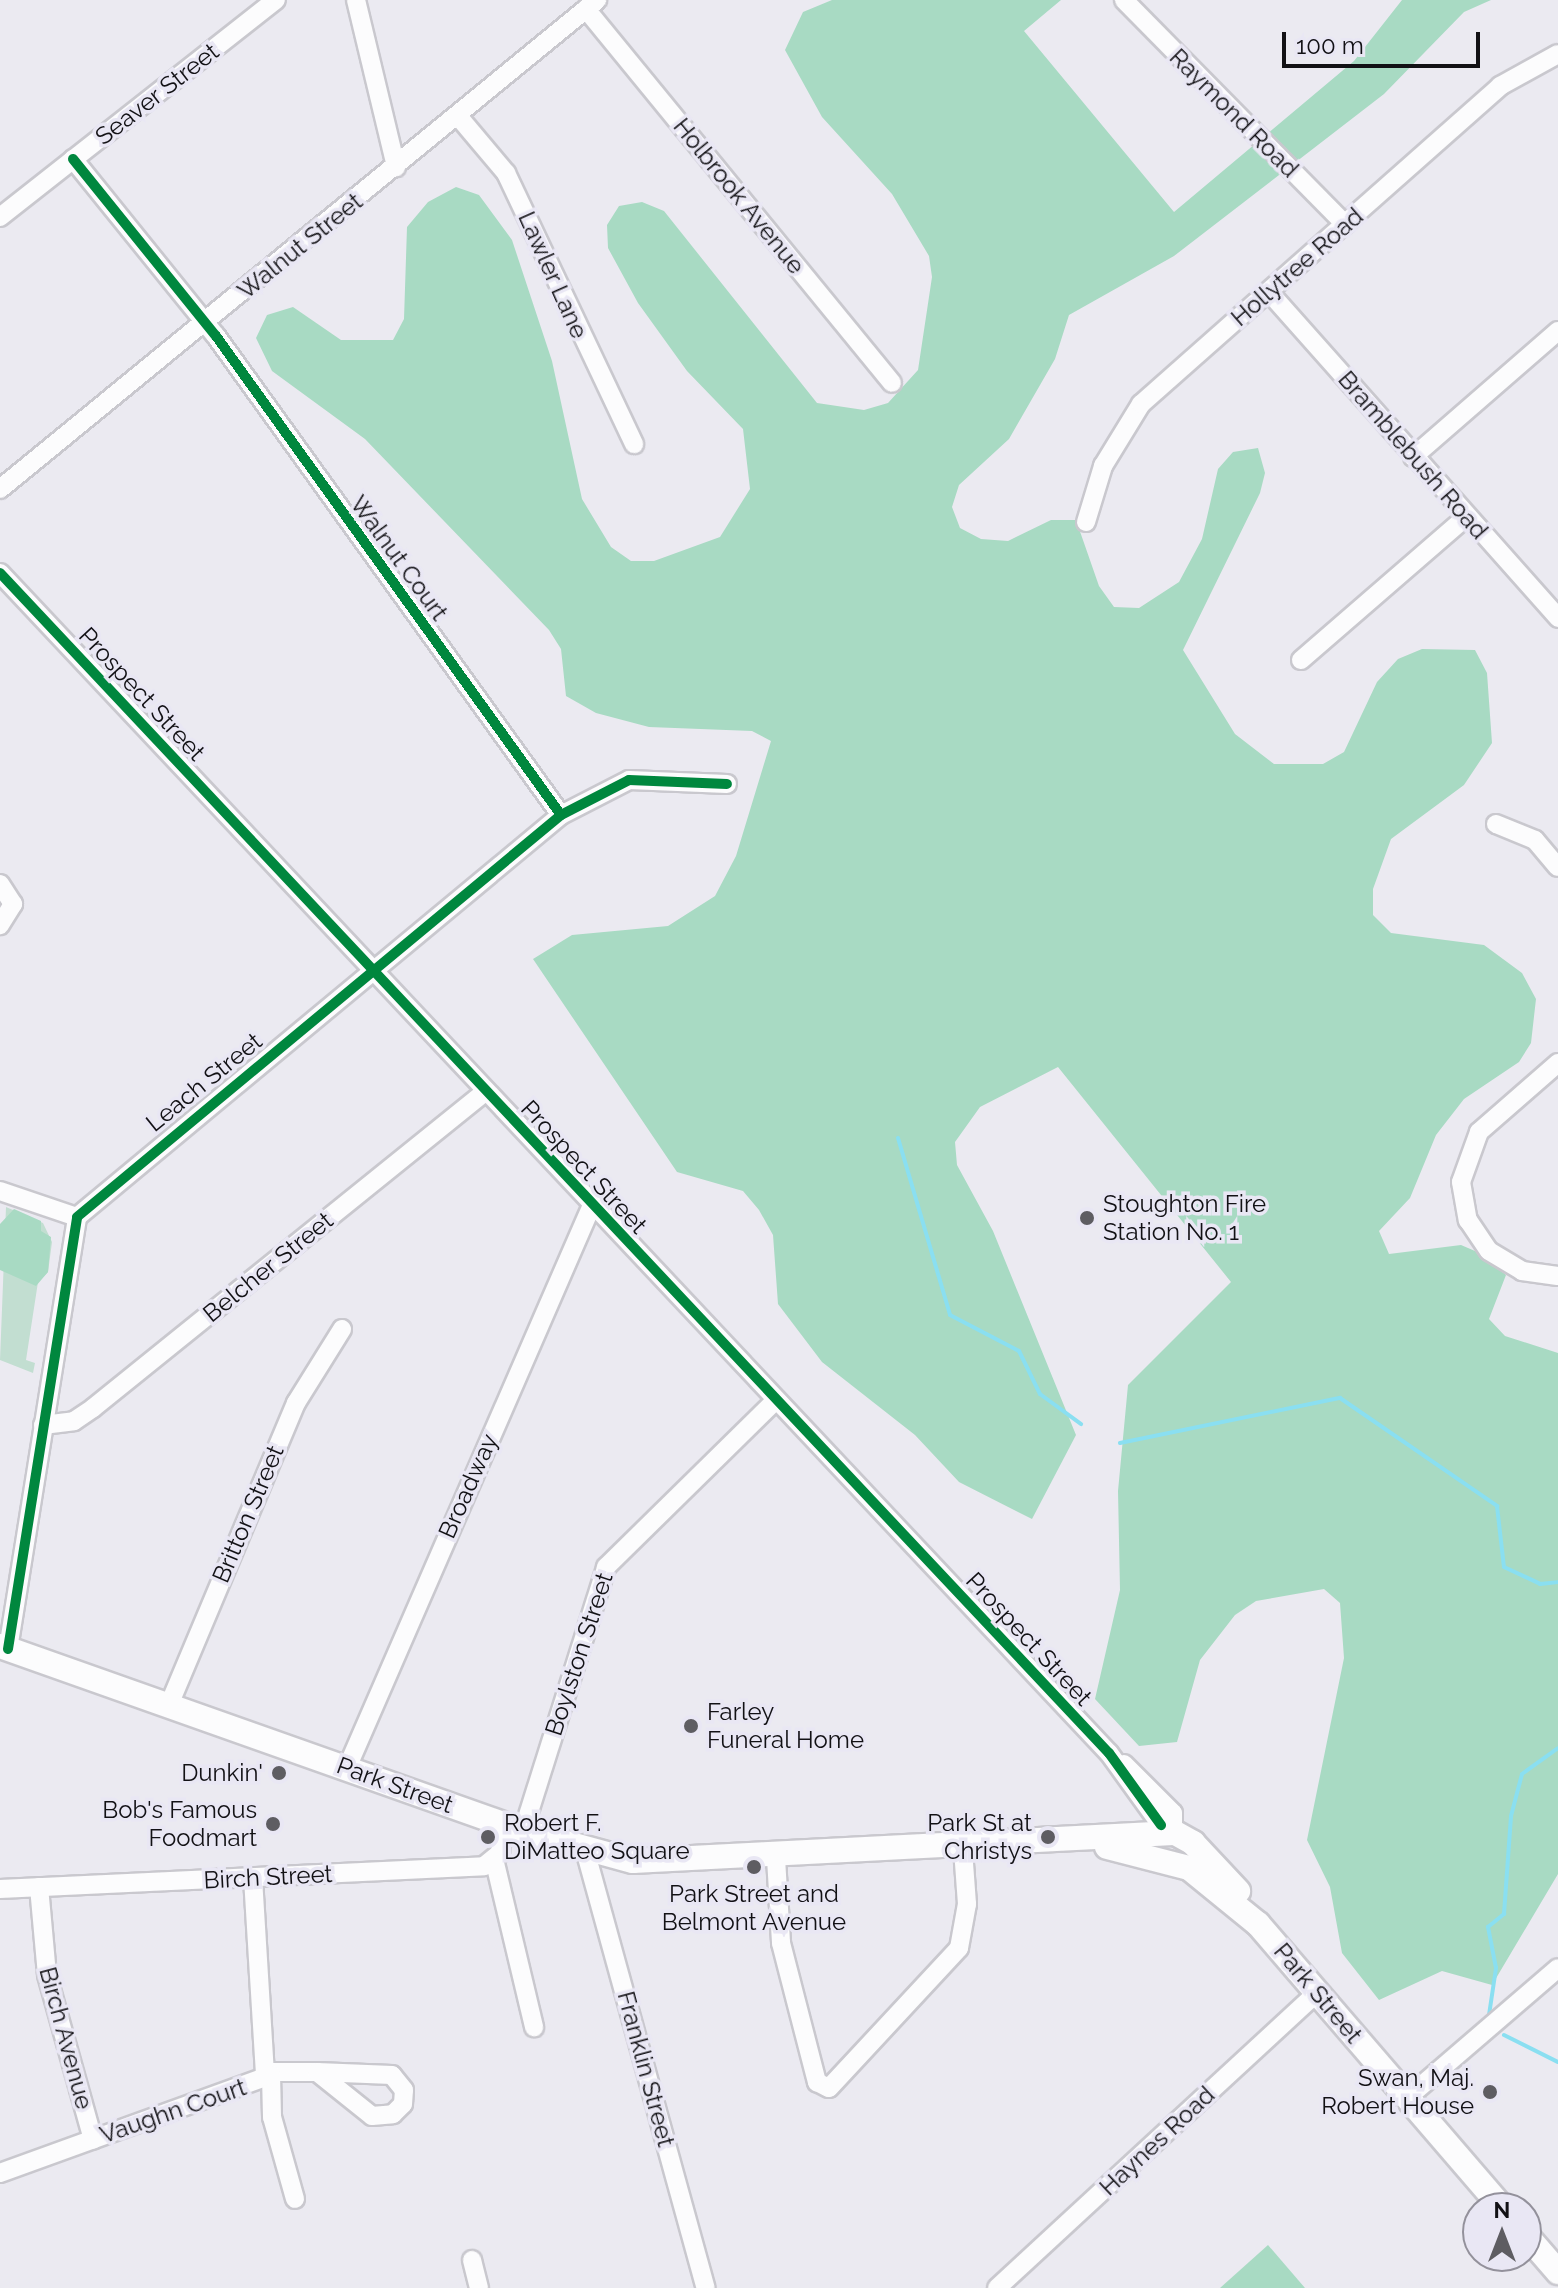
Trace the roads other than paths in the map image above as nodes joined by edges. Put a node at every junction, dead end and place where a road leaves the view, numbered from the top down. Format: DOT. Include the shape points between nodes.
graph roads {
  1 [pos="276,0"];
  2 [pos="356,0"];
  3 [pos="1124,0"];
  4 [pos="592,4"];
  5 [pos="1558,54"];
  6 [pos="458,116"];
  7 [pos="73,159"];
  8 [pos="396,167"];
  9 [pos="0,217"];
  10 [pos="1345,224"];
  11 [pos="1269,292"];
  12 [pos="203,325"];
  13 [pos="1558,331"];
  14 [pos="892,383"];
  15 [pos="634,444"];
  16 [pos="1413,457"];
  17 [pos="0,489"];
  18 [pos="1466,517"];
  19 [pos="1086,522"];
  20 [pos="0,573"];
  21 [pos="1558,618"];
  22 [pos="1301,660"];
  23 [pos="727,784"];
  24 [pos="561,815"];
  25 [pos="1496,824"];
  26 [pos="1558,867"];
  27 [pos="0,884"];
  28 [pos="0,925"];
  29 [pos="372,971"];
  30 [pos="1558,1063"];
  31 [pos="486,1091"];
  32 [pos="0,1191"];
  33 [pos="592,1205"];
  34 [pos="77,1217"];
  35 [pos="1558,1276"];
  36 [pos="342,1329"];
  37 [pos="776,1400"];
  38 [pos="43,1425"];
  39 [pos="4,1648"];
  40 [pos="169,1705"];
  41 [pos="1109,1753"];
  42 [pos="347,1768"];
  43 [pos="514,1828"];
  44 [pos="1150,1830"];
  45 [pos="1040,1845"];
  46 [pos="963,1849"];
  47 [pos="585,1850"];
  48 [pos="1167,1857"];
  49 [pos="776,1858"];
  50 [pos="495,1863"];
  51 [pos="253,1878"];
  52 [pos="39,1887"];
  53 [pos="0,1889"];
  54 [pos="1258,1924"];
  55 [pos="1558,1968"];
  56 [pos="1317,1993"];
  57 [pos="534,2027"];
  58 [pos="317,2072"];
  59 [pos="271,2075"];
  60 [pos="1407,2098"];
  61 [pos="93,2140"];
  62 [pos="0,2173"];
  63 [pos="1488,2192"];
  64 [pos="295,2199"];
  65 [pos="472,2260"];
  66 [pos="479,2288"];
  67 [pos="706,2288"];
  68 [pos="997,2288"];
  1 -- 7 [label="street, Seaver Street"];
  2 -- 8 [label="street"];
  3 -- 10 [label="street, Raymond Road"];
  4 -- 6 [label="street, Walnut Street"];
  4 -- 14 [label="street, Holbrook Avenue"];
  5 -- 10 [label="street, Hollytree Road" via="1500,86"];
  6 -- 8 [label="street, Walnut Street"];
  6 -- 15 [label="street, Lawler Lane" via="506,173"];
  7 -- 9 [label="street, Seaver Street"];
  7 -- 12 [label="street, Walnut Court"];
  8 -- 12 [label="street, Walnut Street"];
  10 -- 11 [label="street, Hollytree Road"];
  11 -- 16 [label="street, Bramblebush Road"];
  11 -- 19 [label="street, Hollytree Road" via="1133,414 1103,466"];
  12 -- 17 [label="street, Walnut Street"];
  12 -- 24 [label="street, Walnut Court"];
  13 -- 16 [label="street"];
  16 -- 18 [label="street, Bramblebush Road"];
  18 -- 21 [label="street, Bramblebush Road"];
  18 -- 22 [label="street"];
  20 -- 29 [label="street, Prospect Street"];
  23 -- 24 [label="street, Leach Street" via="629,780"];
  24 -- 29 [label="street, Leach Street"];
  25 -- 26 [label="street" via="1535,840"];
  27 -- 28 [label="street" via="13,904"];
  29 -- 31 [label="street, Prospect Street"];
  29 -- 34 [label="street, Leach Street"];
  30 -- 35 [label="street" via="1479,1132 1461,1182 1468,1220 1489,1251 1522,1271"];
  31 -- 33 [label="street, Prospect Street"];
  31 -- 38 [label="street, Belcher Street" via="93,1408 74,1421"];
  32 -- 34 [label="street"];
  33 -- 37 [label="street, Prospect Street"];
  33 -- 42 [label="street, Broadway"];
  34 -- 38 [label="street"];
  36 -- 40 [label="street, Britton Street" via="296,1403"];
  37 -- 41 [label="street, Prospect Street"];
  37 -- 43 [label="street, Boylston Street" via="606,1567"];
  38 -- 39 [label="street"];
  39 -- 40 [label="main road, Park Street"];
  40 -- 42 [label="main road, Park Street"];
  41 -- 44 [label="street, Prospect Street" via="1136,1791"];
  41 -- 44 [label="street, Prospect Street" via="1173,1813"];
  42 -- 43 [label="main road, Park Street"];
  43 -- 47 [label="main road, Park Street"];
  43 -- 50 [label="street"];
  44 -- 45 [label="main road, Park Street"];
  44 -- 48 [label="main road"];
  44 -- 54 [label="main road, Park Street" via="1231,1880"];
  45 -- 46 [label="main road, Park Street"];
  45 -- 48 [label="main road, Park Street"];
  46 -- 49 [label="main road, Park Street"];
  46 -- 49 [label="street" via="967,1904 959,1948 829,2088 817,2082 781,1943"];
  47 -- 49 [label="main road, Park Street" via="646,1862"];
  47 -- 67 [label="street, Franklin Street"];
  48 -- 54 [label="main road, Park Street"];
  50 -- 51 [label="street, Birch Street"];
  50 -- 57 [label="street"];
  51 -- 52 [label="street, Birch Street"];
  51 -- 59 [label="street" via="260,2056"];
  52 -- 53 [label="street, Birch Street"];
  52 -- 61 [label="street, Birch Avenue" via="47,1975"];
  54 -- 56 [label="main road, Park Street"];
  55 -- 60 [label="street"];
  56 -- 60 [label="main road, Park Street"];
  56 -- 68 [label="street, Haynes Road"];
  58 -- 59 [label="street"];
  59 -- 61 [label="street, Vaughn Court"];
  59 -- 64 [label="street, Vaughn Court" via="272,2117"];
  60 -- 63 [label="main road, Park Street"];
  61 -- 62 [label="street, Vaughn Court"];
  65 -- 66 [label="street"];
}
